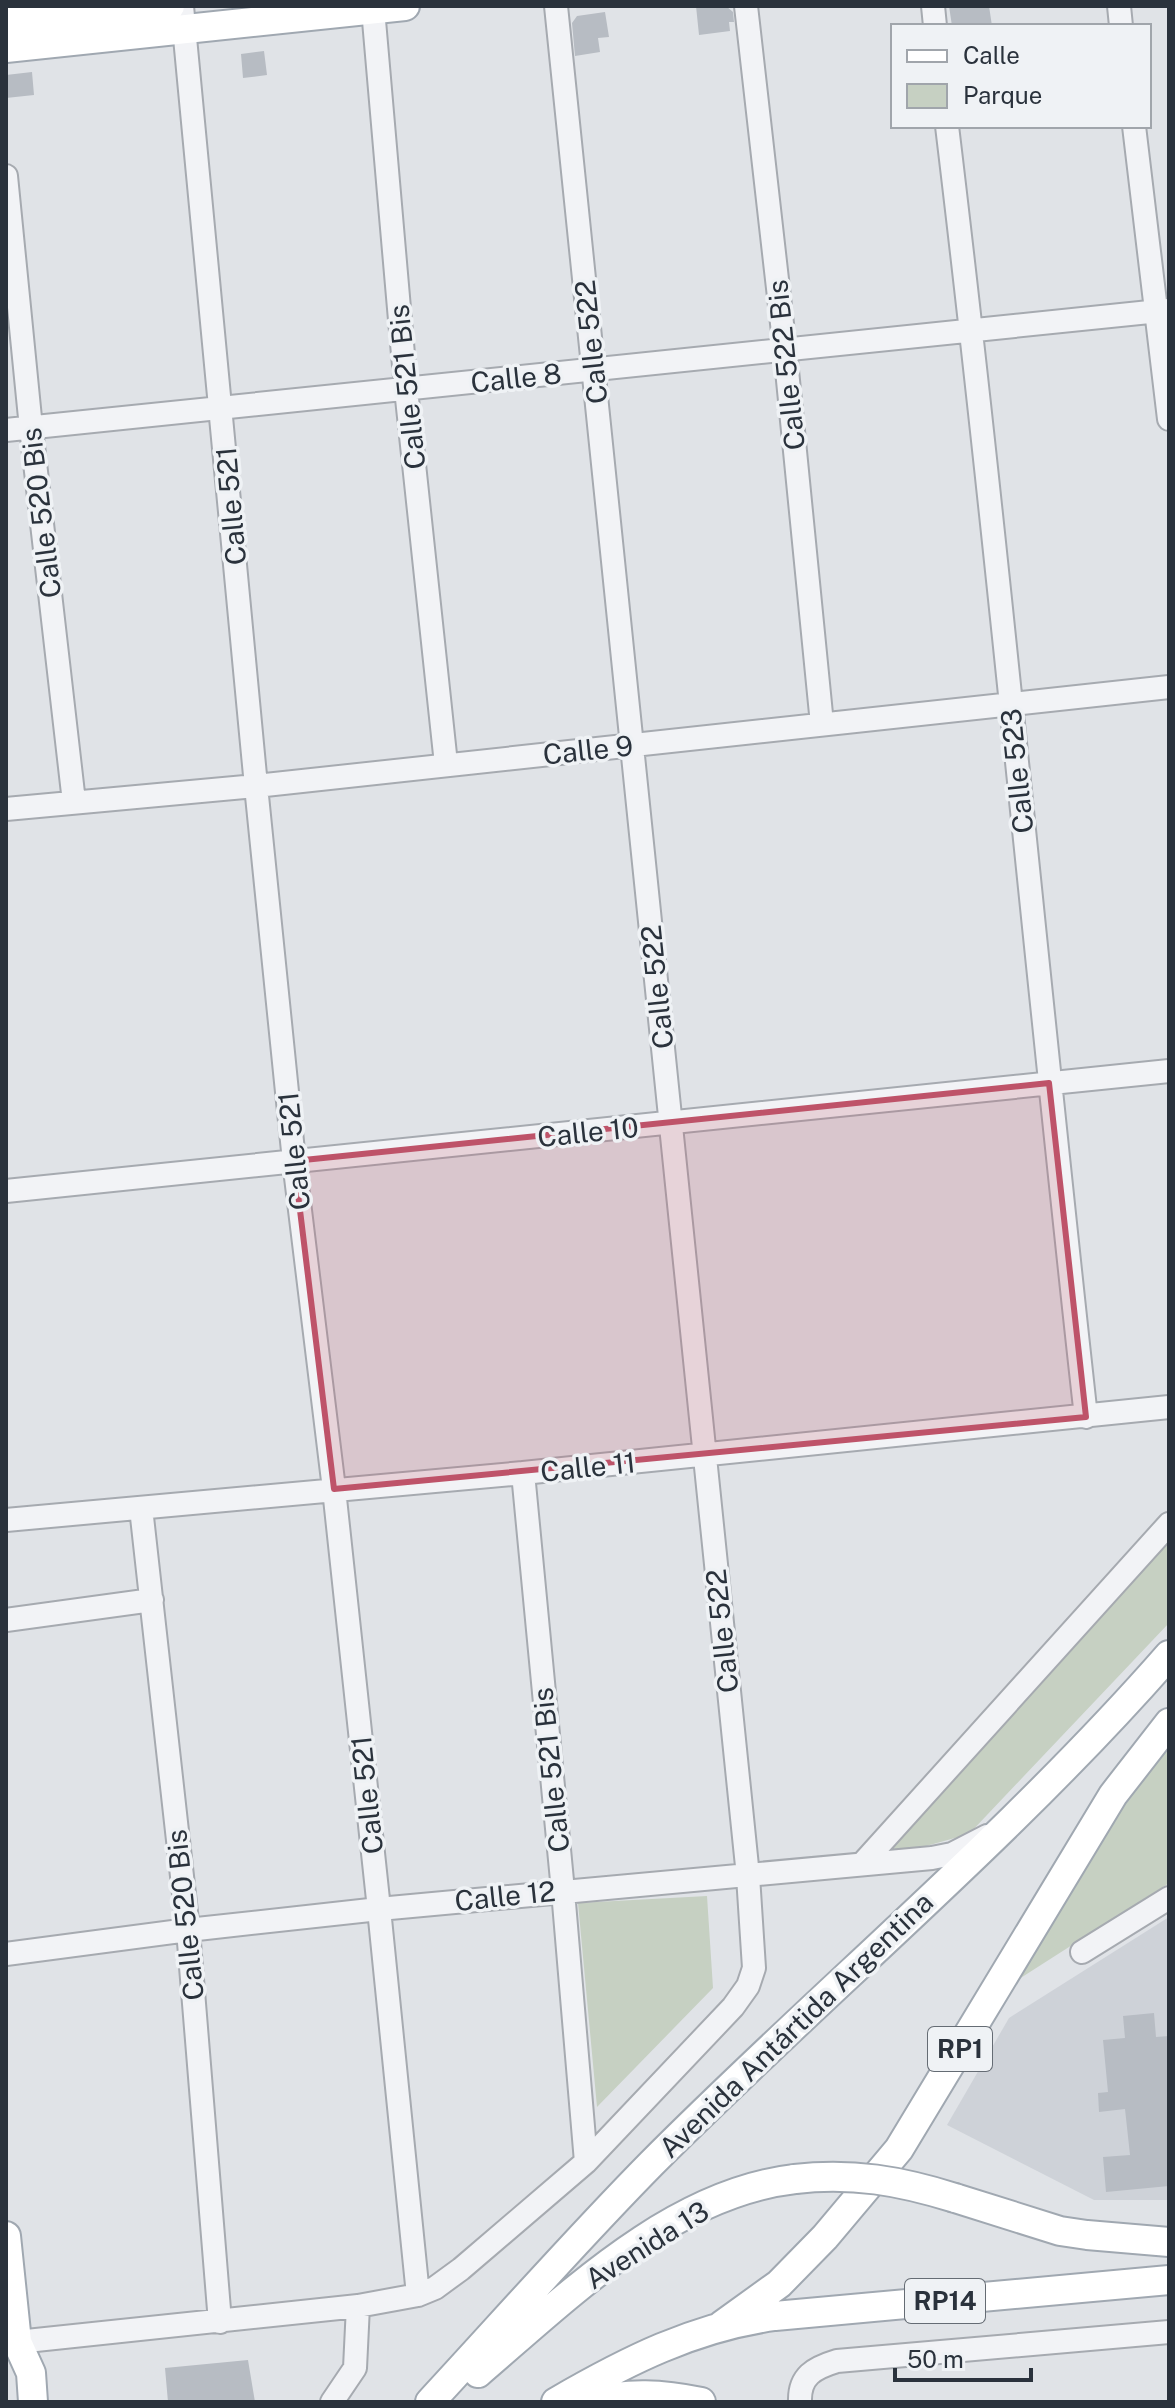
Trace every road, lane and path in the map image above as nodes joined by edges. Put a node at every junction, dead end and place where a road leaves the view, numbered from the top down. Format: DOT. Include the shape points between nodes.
graph roads {
  1 [pos="405,6"];
  2 [pos="556,6"];
  3 [pos="746,6"];
  4 [pos="373,9"];
  5 [pos="179,14"];
  6 [pos="6,22"];
  7 [pos="6,48"];
  8 [pos="947,128"];
  9 [pos="1134,128"];
  10 [pos="6,176"];
  11 [pos="1163,310"];
  12 [pos="972,329"];
  13 [pos="785,350"];
  14 [pos="593,370"];
  15 [pos="406,389"];
  16 [pos="222,408"];
  17 [pos="1169,419"];
  18 [pos="31,428"];
  19 [pos="6,430"];
  20 [pos="1169,687"];
  21 [pos="1010,704"];
  22 [pos="822,724"];
  23 [pos="632,746"];
  24 [pos="446,764"];
  25 [pos="256,786"];
  26 [pos="74,802"];
  27 [pos="6,809"];
  28 [pos="1169,1071"];
  29 [pos="1049,1083"];
  30 [pos="671,1124"];
  31 [pos="294,1161"];
  32 [pos="6,1191"];
  33 [pos="1169,1407"];
  34 [pos="1086,1417"];
  35 [pos="704,1454"];
  36 [pos="523,1473"];
  37 [pos="334,1489"];
  38 [pos="141,1508"];
  39 [pos="6,1520"];
  40 [pos="1169,1524"];
  41 [pos="152,1600"];
  42 [pos="6,1620"];
  43 [pos="1169,1655"];
  44 [pos="1165,1729"];
  45 [pos="999,1831"];
  46 [pos="862,1864"];
  47 [pos="748,1876"];
  48 [pos="563,1891"];
  49 [pos="1169,1898"];
  50 [pos="379,1909"];
  51 [pos="188,1930"];
  52 [pos="1082,1952"];
  53 [pos="6,1954"];
  54 [pos="754,1968"];
  55 [pos="586,2162"];
  56 [pos="6,2236"];
  57 [pos="1169,2242"];
  58 [pos="1169,2280"];
  59 [pos="418,2295"];
  60 [pos="358,2306"];
  61 [pos="220,2322"];
  62 [pos="722,2325"];
  63 [pos="1169,2332"];
  64 [pos="9,2349"];
  65 [pos="33,2402"];
  66 [pos="332,2402"];
  67 [pos="430,2402"];
  68 [pos="444,2402"];
  69 [pos="556,2402"];
  70 [pos="590,2402"];
  71 [pos="701,2402"];
  72 [pos="800,2402"];
  1 -- 4 [label="main road"];
  2 -- 14 [label="street, Calle 522"];
  3 -- 13 [label="street, Calle 522 Bis"];
  4 -- 5 [label="main road"];
  4 -- 15 [label="street, Calle 521 Bis"];
  5 -- 6 [label="main road"];
  5 -- 7 [label="main road"];
  5 -- 16 [label="street, Calle 521"];
  8 -- 12 [label="street, Calle 523"];
  9 -- 11 [label="street"];
  10 -- 18 [label="street, Calle 520 Bis"];
  11 -- 12 [label="street, Calle 8"];
  11 -- 17 [label="street"];
  12 -- 13 [label="street, Calle 8"];
  12 -- 21 [label="street, Calle 523"];
  13 -- 14 [label="street, Calle 8"];
  13 -- 22 [label="street, Calle 522 Bis"];
  14 -- 15 [label="street, Calle 8"];
  14 -- 23 [label="street, Calle 522"];
  15 -- 16 [label="street, Calle 8"];
  15 -- 24 [label="street, Calle 521 Bis"];
  16 -- 18 [label="street, Calle 8"];
  16 -- 25 [label="street, Calle 521"];
  18 -- 19 [label="street, Calle 8"];
  18 -- 26 [label="street, Calle 520 Bis"];
  20 -- 21 [label="street, Calle 9"];
  21 -- 22 [label="street, Calle 9"];
  21 -- 29 [label="street, Calle 523"];
  22 -- 23 [label="street, Calle 9"];
  23 -- 24 [label="street, Calle 9"];
  23 -- 30 [label="street, Calle 522"];
  24 -- 25 [label="street, Calle 9"];
  25 -- 26 [label="street, Calle 9"];
  25 -- 31 [label="street, Calle 521"];
  26 -- 27 [label="street, Calle 9"];
  28 -- 29 [label="street, Calle 10"];
  29 -- 30 [label="street, Calle 10"];
  29 -- 34 [label="street, Calle 523"];
  30 -- 31 [label="street, Calle 10"];
  30 -- 35 [label="street, Calle 522"];
  31 -- 32 [label="street, Calle 10"];
  31 -- 37 [label="street, Calle 521"];
  33 -- 34 [label="street, Calle 11"];
  34 -- 35 [label="street, Calle 11"];
  35 -- 36 [label="street, Calle 11"];
  35 -- 47 [label="street, Calle 522"];
  36 -- 37 [label="street, Calle 11"];
  36 -- 48 [label="street, Calle 521 Bis"];
  37 -- 38 [label="street, Calle 11"];
  37 -- 50 [label="street, Calle 521"];
  38 -- 39 [label="street, Calle 11"];
  38 -- 41 [label="street, Calle 520 Bis"];
  40 -- 46 [label="street"];
  41 -- 42 [label="street"];
  41 -- 51 [label="street, Calle 520 Bis"];
  43 -- 45 [label="main road, Avenida Antártida Argentina"];
  44 -- 62 [label="main road, RP1" via="1113,1795 899,2149 779,2284"];
  45 -- 46 [label="street, Calle 12" via="952,1854"];
  45 -- 67 [label="main road, Avenida Antártida Argentina" via="652,2163"];
  46 -- 47 [label="street, Calle 12"];
  47 -- 48 [label="street, Calle 12"];
  47 -- 54 [label="street, Calle 522"];
  48 -- 50 [label="street, Calle 12"];
  48 -- 55 [label="street, Calle 521 Bis"];
  49 -- 52 [label="street"];
  50 -- 51 [label="street, Calle 12"];
  50 -- 59 [label="street, Calle 521"];
  51 -- 53 [label="street, Calle 12"];
  51 -- 61 [label="street, Calle 520 Bis"];
  54 -- 55 [label="street, Avenida Antártida Argentina" via="733,2007"];
  55 -- 59 [label="street, Avenida Antártida Argentina" via="461,2269"];
  56 -- 64 [label="main road"];
  57 -- 68 [label="main road, Avenida 13, bridge" via="1060,2231 884,2179 830,2175 780,2180 703,2207 644,2240 581,2285"];
  58 -- 62 [label="main road, RP14"];
  59 -- 60 [label="street"];
  60 -- 61 [label="street"];
  60 -- 66 [label="street" via="355,2368"];
  61 -- 64 [label="street"];
  62 -- 69 [label="main road, RP1" via="632,2361"];
  63 -- 72 [label="street" via="837,2361 807,2376"];
  64 -- 65 [label="main road" via="31,2373"];
  70 -- 71 [label="main road" via="636,2394"];
}
